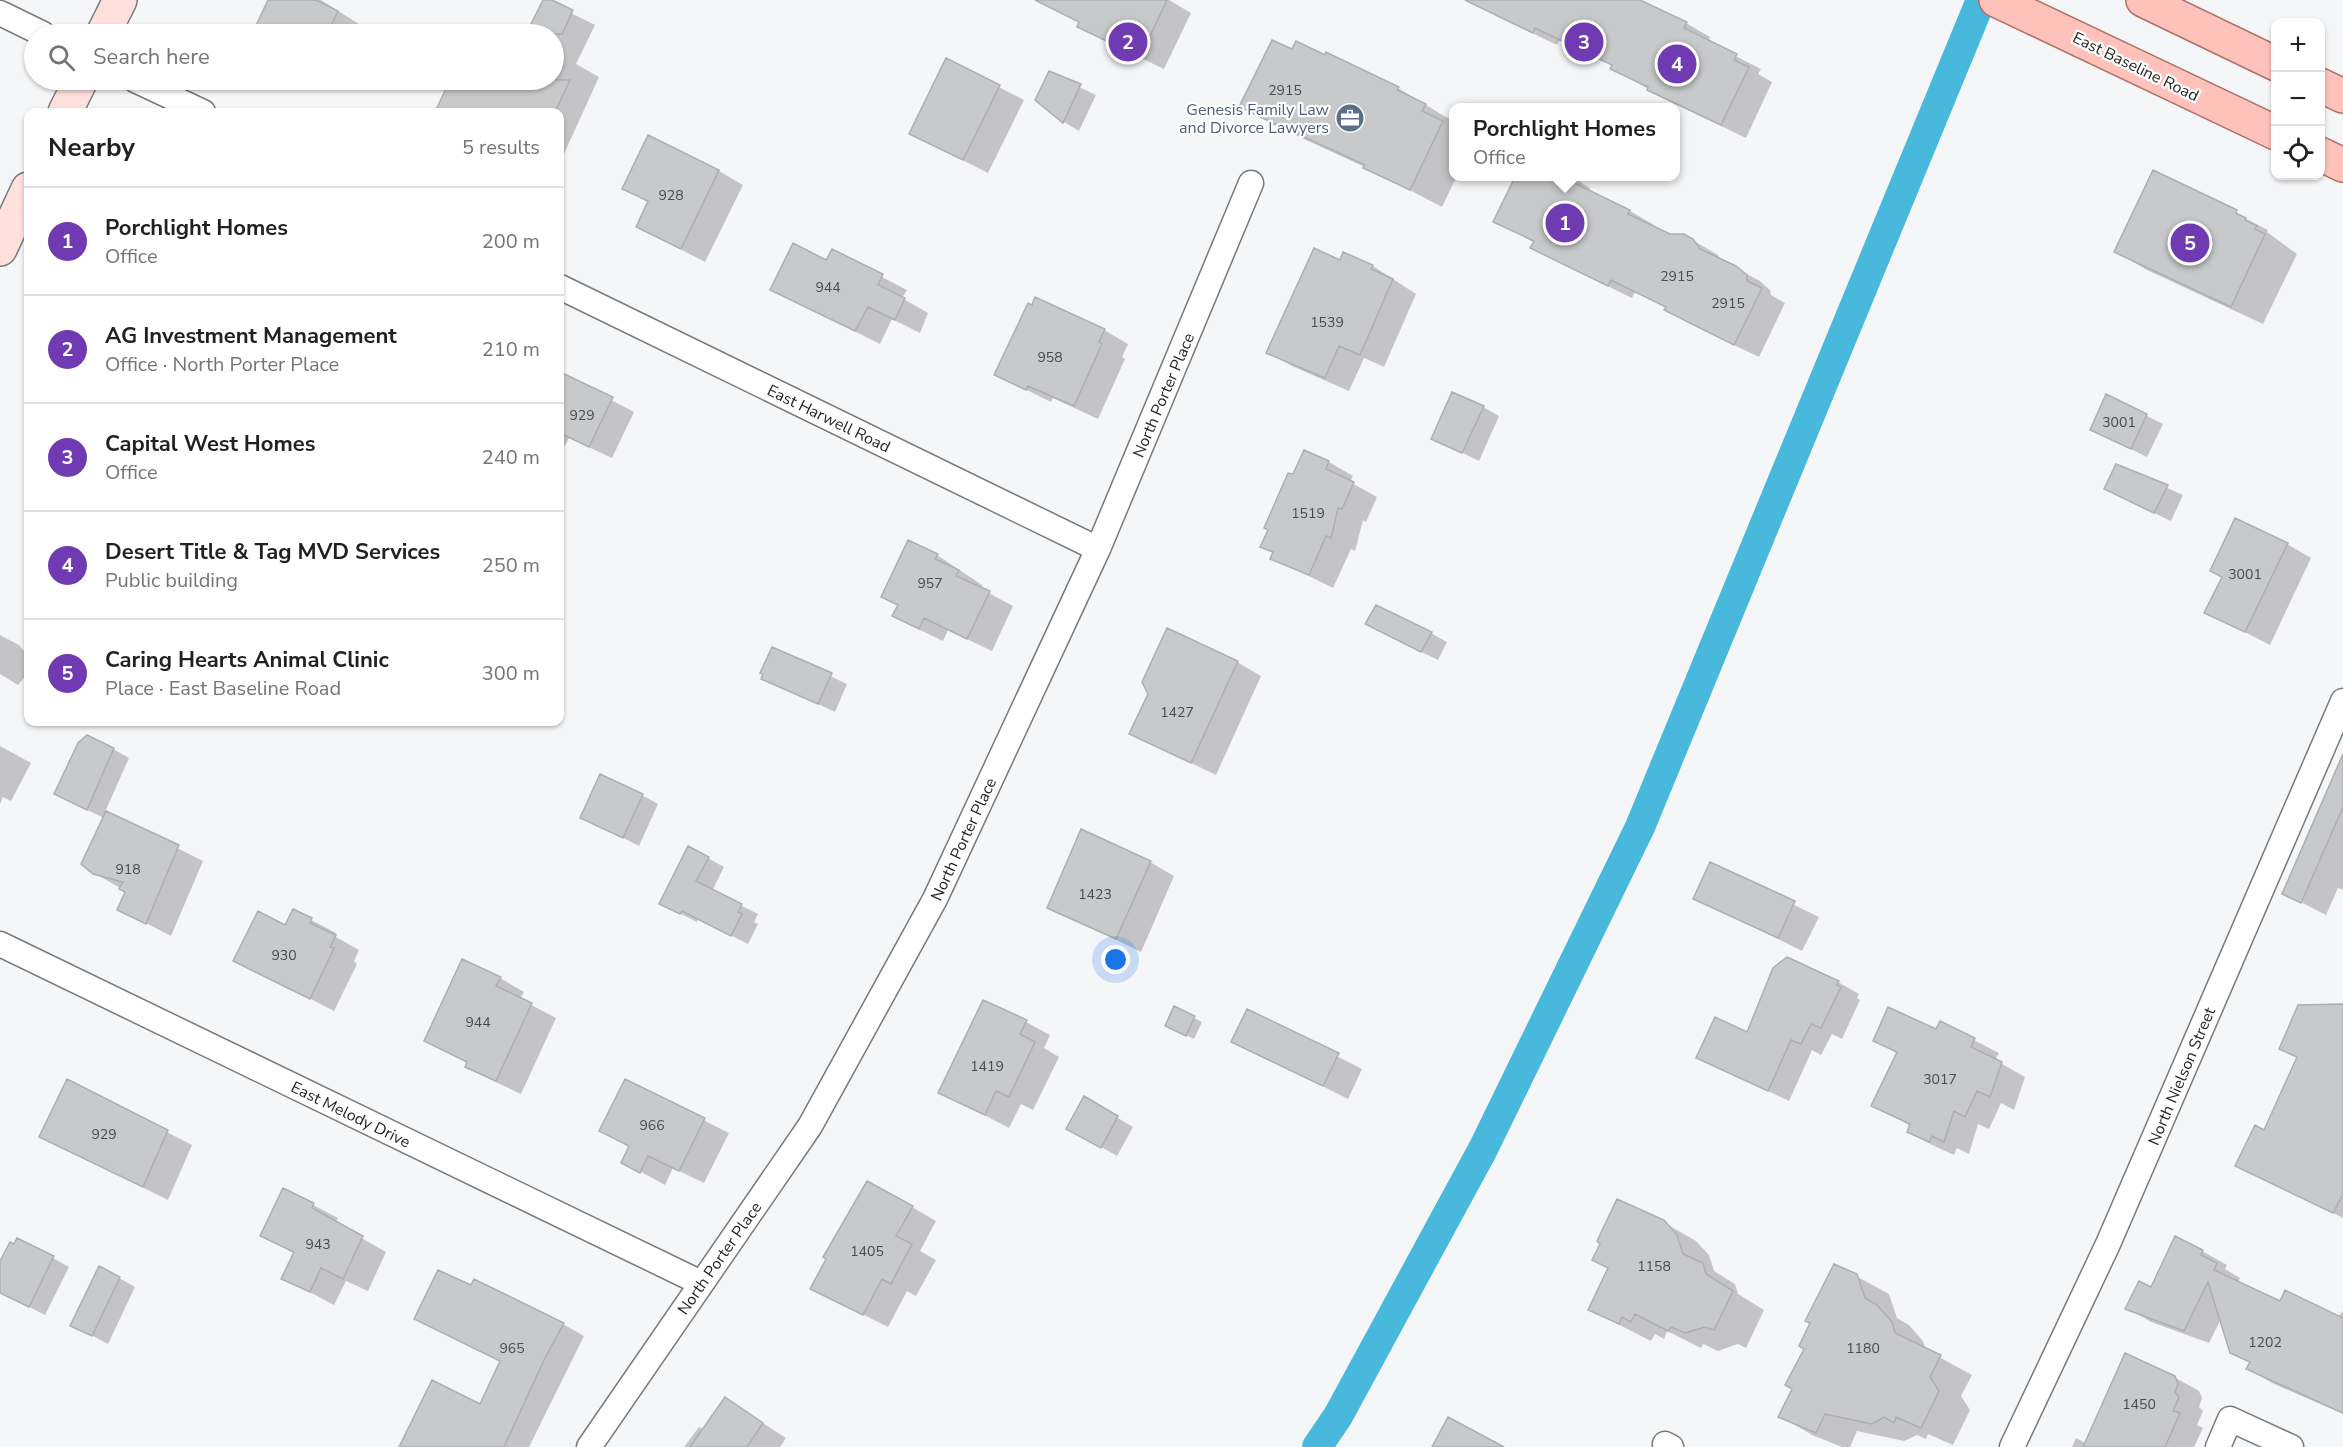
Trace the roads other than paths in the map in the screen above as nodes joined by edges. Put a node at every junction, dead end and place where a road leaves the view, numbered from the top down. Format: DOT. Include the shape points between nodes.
graph roads {
  1 [pos="120,0"];
  2 [pos="1996,0"];
  3 [pos="2143,0"];
  4 [pos="0,14"];
  5 [pos="108,24"];
  6 [pos="24,25"];
  7 [pos="2271,62"];
  8 [pos="2325,88"];
  9 [pos="76,90"];
  10 [pos="156,90"];
  11 [pos="2343,96"];
  12 [pos="67,108"];
  13 [pos="194,108"];
  14 [pos="2271,131"];
  15 [pos="2325,156"];
  16 [pos="2343,165"];
  17 [pos="1251,183"];
  18 [pos="24,198"];
  19 [pos="0,249"];
  20 [pos="564,289"];
  21 [pos="1098,549"];
  22 [pos="2343,701"];
  23 [pos="0,944"];
  24 [pos="701,1283"];
  25 [pos="588,1447"];
  26 [pos="2012,1447"];
  27 [pos="2218,1447"];
  28 [pos="2291,1447"];
  1 -- 5 [label="main road"];
  2 -- 14 [label="main road, East Baseline Road"];
  3 -- 7 [label="main road"];
  4 -- 6 [label="street"];
  8 -- 11 [label="main road"];
  9 -- 12 [label="main road"];
  10 -- 13 [label="street"];
  15 -- 16 [label="main road"];
  17 -- 21 [label="street, North Porter Place"];
  18 -- 19 [label="main road"];
  20 -- 21 [label="street, East Harwell Road"];
  21 -- 24 [label="street, North Porter Place" via="935,899 810,1126"];
  22 -- 26 [label="street, North Nielson Street" via="2108,1244"];
  23 -- 24 [label="street, East Melody Drive"];
  24 -- 25 [label="street, North Porter Place"];
  27 -- 28 [label="street" via="2230,1419"];
}
